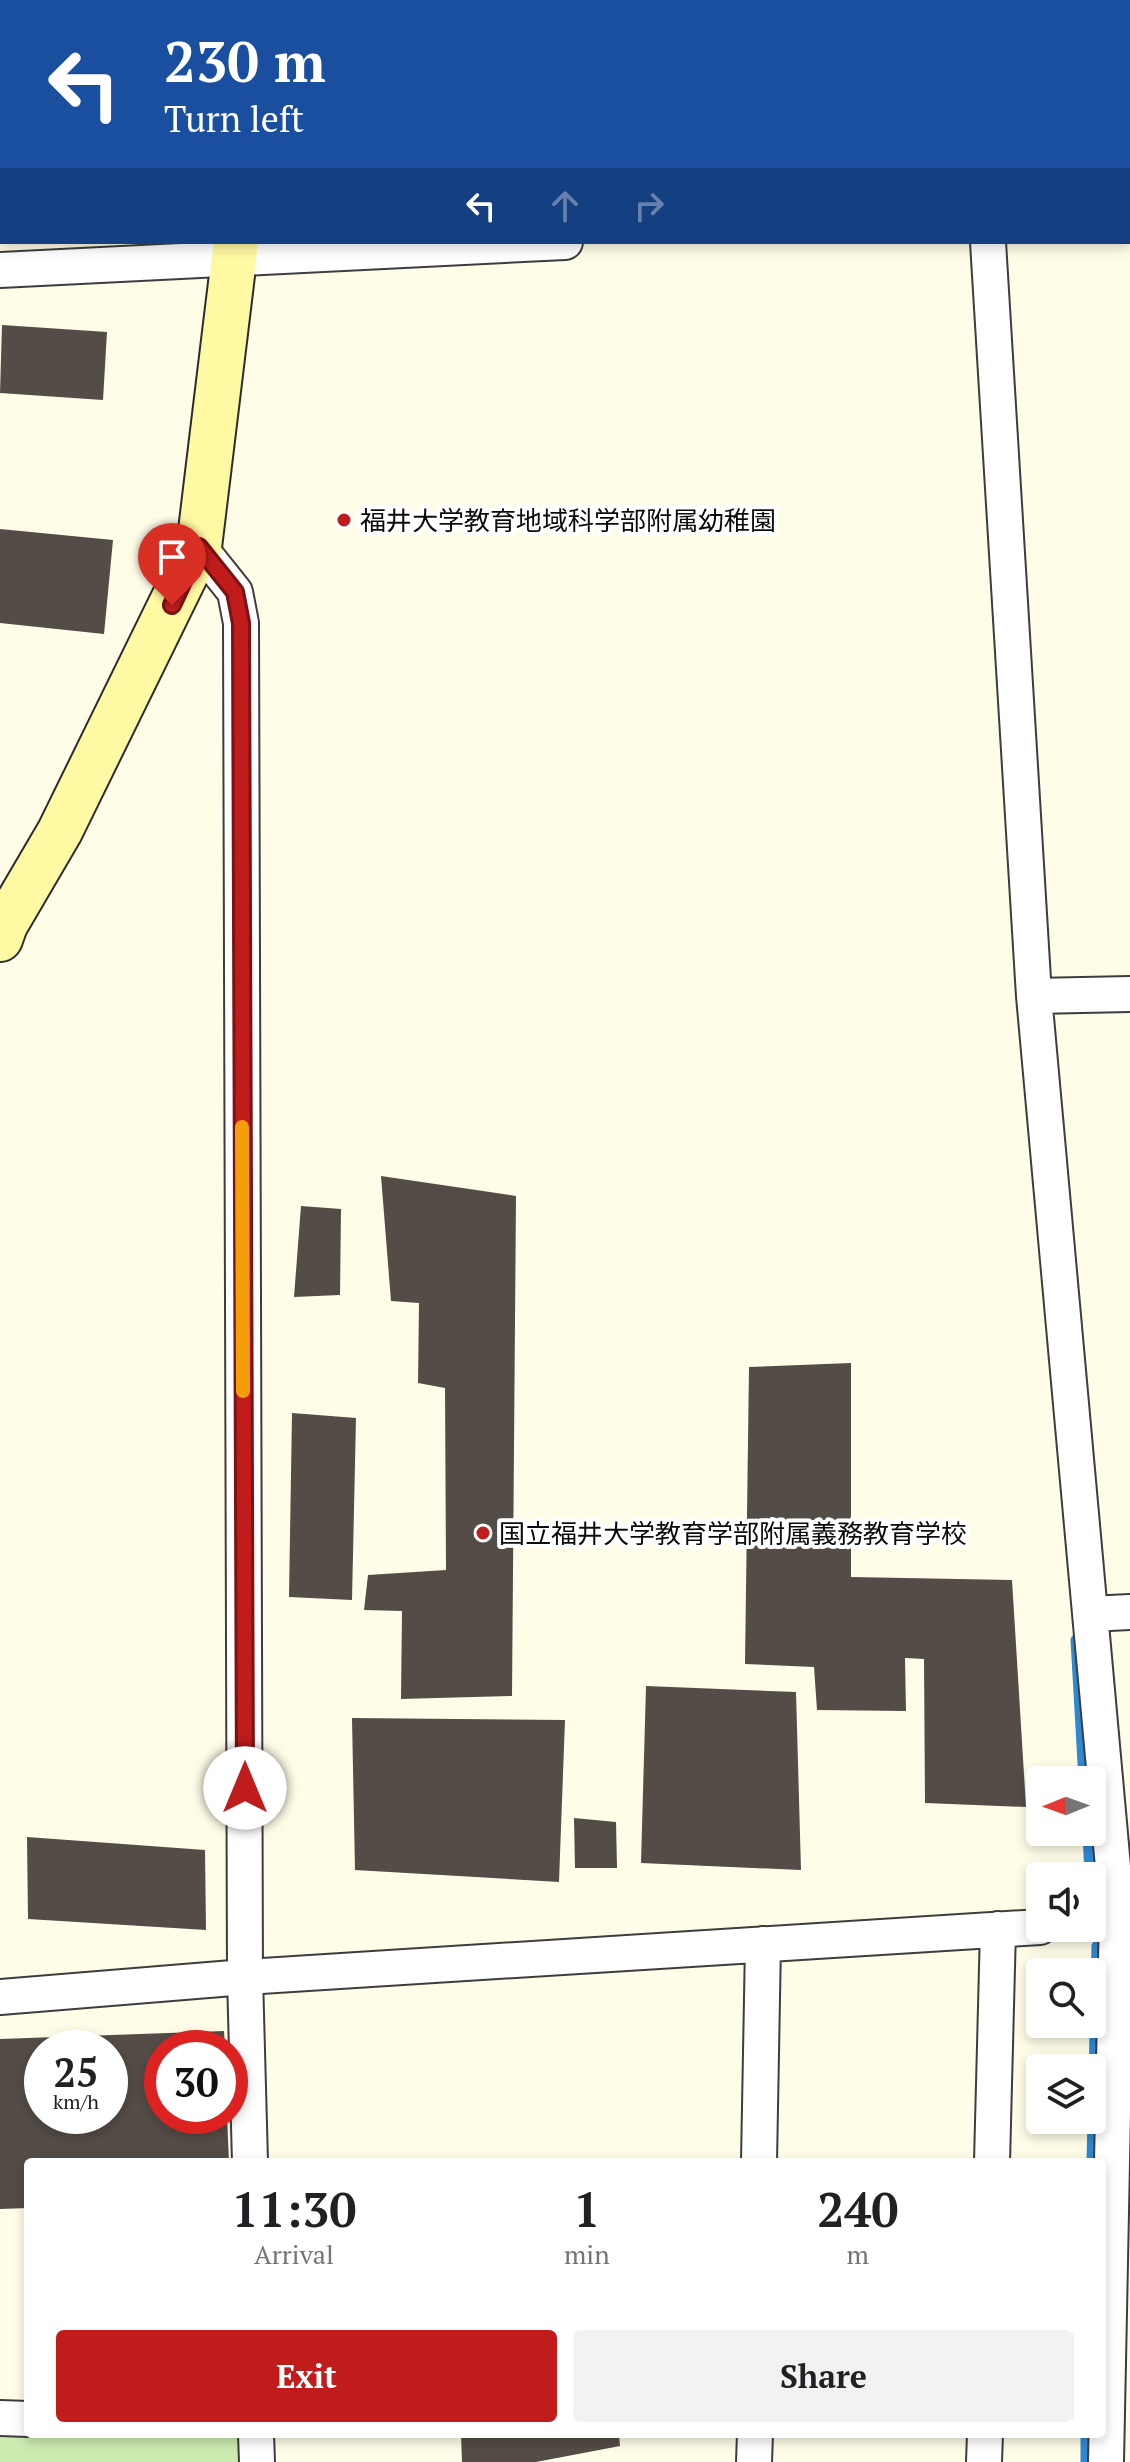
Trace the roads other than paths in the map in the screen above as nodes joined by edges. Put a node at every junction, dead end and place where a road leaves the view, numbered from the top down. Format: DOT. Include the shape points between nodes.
graph roads {
  1 [pos="483,244"];
  2 [pos="988,244"];
  3 [pos="236,250"];
  4 [pos="0,270"];
  5 [pos="199,547"];
  6 [pos="0,939"];
  7 [pos="1130,994"];
  8 [pos="1034,996"];
  9 [pos="1130,1612"];
  10 [pos="1090,1614"];
  11 [pos="1114,1917"];
  12 [pos="1026,1928"];
  13 [pos="998,1929"];
  14 [pos="763,1944"];
  15 [pos="245,1977"];
  16 [pos="0,1997"];
  17 [pos="250,2158"];
  18 [pos="759,2158"];
  19 [pos="992,2158"];
  20 [pos="1119,2383"];
  21 [pos="0,2418"];
  22 [pos="24,2419"];
  23 [pos="256,2438"];
  24 [pos="755,2438"];
  25 [pos="985,2438"];
  26 [pos="257,2462"];
  27 [pos="754,2462"];
  28 [pos="984,2462"];
  29 [pos="1106,2462"];
  1 -- 3 [label="street"];
  2 -- 8 [label="street"];
  3 -- 4 [label="street"];
  3 -- 5 [label="street"];
  5 -- 6 [label="street" via="60,831"];
  5 -- 15 [label="street" via="235,592 241,623"];
  7 -- 8 [label="street"];
  8 -- 10 [label="street"];
  9 -- 10 [label="street"];
  10 -- 11 [label="street"];
  11 -- 20 [label="street"];
  12 -- 13 [label="street"];
  13 -- 14 [label="street"];
  13 -- 19 [label="street"];
  14 -- 15 [label="street"];
  14 -- 18 [label="street"];
  15 -- 16 [label="street"];
  15 -- 17 [label="street"];
  20 -- 29 [label="street"];
  21 -- 22 [label="street"];
  23 -- 26 [label="street"];
  24 -- 27 [label="street"];
  25 -- 28 [label="street"];
}
